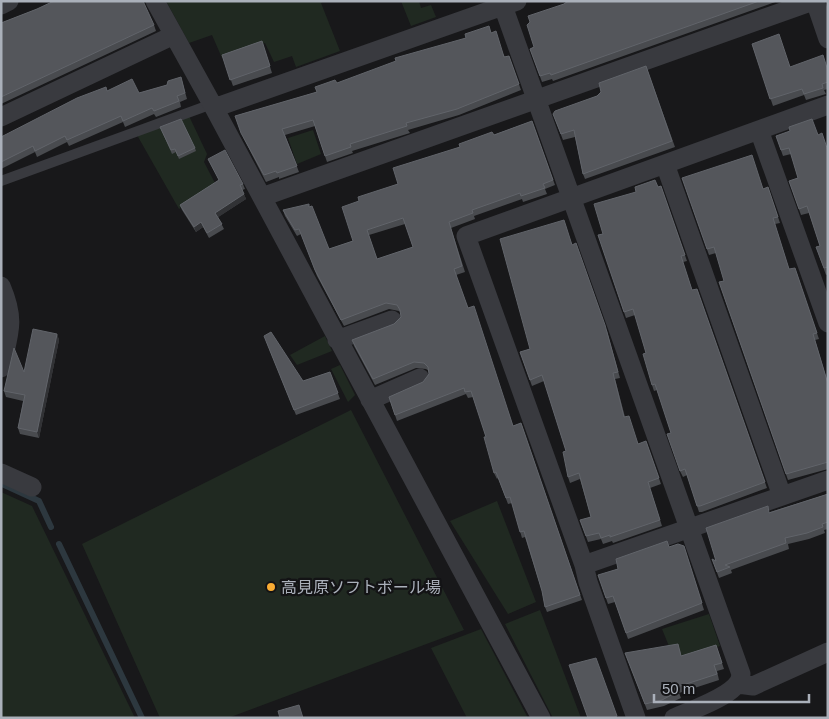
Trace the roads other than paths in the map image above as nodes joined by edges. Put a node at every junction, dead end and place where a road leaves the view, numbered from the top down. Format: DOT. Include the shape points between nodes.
graph roads {
  1 [pos="10,1"];
  2 [pos="155,1"];
  3 [pos="814,1"];
  4 [pos="510,4"];
  5 [pos="1,5"];
  6 [pos="174,35"];
  7 [pos="828,39"];
  8 [pos="536,100"];
  9 [pos="828,105"];
  10 [pos="213,106"];
  11 [pos="1,117"];
  12 [pos="759,130"];
  13 [pos="665,164"];
  14 [pos="1,181"];
  15 [pos="262,197"];
  16 [pos="572,198"];
  17 [pos="1,286"];
  18 [pos="392,320"];
  19 [pos="828,323"];
  20 [pos="337,340"];
  21 [pos="2,359"];
  22 [pos="420,378"];
  23 [pos="370,400"];
  24 [pos="1,473"];
  25 [pos="828,480"];
  26 [pos="32,488"];
  27 [pos="782,496"];
  28 [pos="689,528"];
  29 [pos="584,565"];
  30 [pos="828,652"];
  31 [pos="738,684"];
  32 [pos="540,718"];
  33 [pos="636,718"];
  34 [pos="674,718"];
  1 -- 5 [label="street"];
  2 -- 6 [label="street"];
  3 -- 7 [label="street"];
  3 -- 8 [label="street"];
  4 -- 8 [label="street"];
  4 -- 10 [label="street"];
  6 -- 10 [label="street"];
  6 -- 11 [label="street"];
  8 -- 15 [label="street"];
  8 -- 16 [label="street"];
  9 -- 12 [label="street"];
  10 -- 14 [label="lane"];
  10 -- 15 [label="street"];
  12 -- 13 [label="street"];
  12 -- 19 [label="street"];
  13 -- 16 [label="street"];
  13 -- 27 [label="street"];
  15 -- 20 [label="street"];
  16 -- 28 [label="street"];
  16 -- 29 [label="street" via="466,236"];
  17 -- 21 [label="street" via="11,313"];
  18 -- 20 [label="street"];
  20 -- 23 [label="street"];
  22 -- 23 [label="street"];
  23 -- 32 [label="street"];
  24 -- 26 [label="street"];
  25 -- 27 [label="street"];
  27 -- 28 [label="street"];
  28 -- 29 [label="street"];
  28 -- 31 [label="street" via="741,674"];
  29 -- 33 [label="street"];
  30 -- 31 [label="street" via="753,686"];
  31 -- 34 [label="street" via="721,696"];
}
